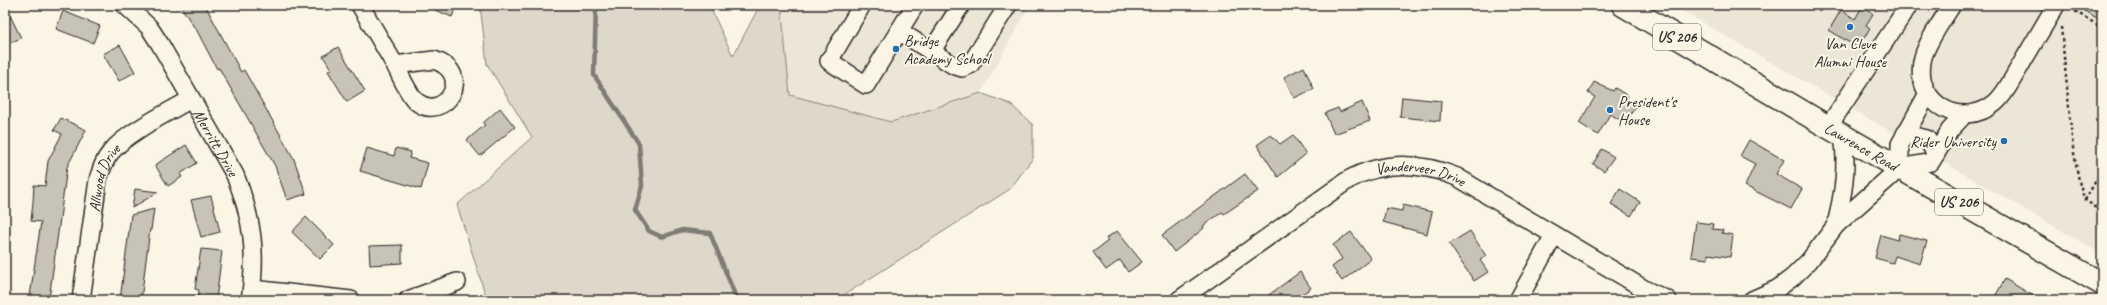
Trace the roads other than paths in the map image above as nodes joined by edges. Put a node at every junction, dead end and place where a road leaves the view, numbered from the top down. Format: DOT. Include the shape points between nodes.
graph roads {
  1 [pos="125,5"];
  2 [pos="360,5"];
  3 [pos="862,5"];
  4 [pos="915,5"];
  5 [pos="961,5"];
  6 [pos="1623,5"];
  7 [pos="1909,5"];
  8 [pos="1952,5"];
  9 [pos="2062,6"];
  10 [pos="1002,7"];
  11 [pos="900,31"];
  12 [pos="932,52"];
  13 [pos="395,65"];
  14 [pos="1927,95"];
  15 [pos="191,98"];
  16 [pos="1965,114"];
  17 [pos="1835,132"];
  18 [pos="1905,134"];
  19 [pos="1936,154"];
  20 [pos="1900,168"];
  21 [pos="1836,225"];
  22 [pos="1554,235"];
  23 [pos="457,282"];
  24 [pos="2102,284"];
  25 [pos="251,294"];
  26 [pos="82,300"];
  27 [pos="351,300"];
  28 [pos="408,300"];
  29 [pos="1179,300"];
  30 [pos="1518,300"];
  31 [pos="1668,300"];
  32 [pos="1752,300"];
  1 -- 15 [label="street, Merritt Drive" via="149,28"];
  2 -- 13 [label="street"];
  3 -- 11 [label="street" via="829,61 866,85"];
  4 -- 11 [label="street"];
  5 -- 12 [label="street"];
  6 -- 17 [label="main road, Lawrence Road / US 206"];
  7 -- 17 [label="street"];
  8 -- 14 [label="street" via="1936,30 1922,60 1921,77"];
  9 -- 16 [label="street" via="1995,103"];
  10 -- 12 [label="street" via="970,65 962,68 953,66"];
  11 -- 12 [label="street"];
  14 -- 16 [label="street" via="1945,109"];
  14 -- 18 [label="street"];
  15 -- 25 [label="street, Merritt Drive" via="244,197 251,222 254,249"];
  15 -- 26 [label="street, Allwood Drive" via="120,142 102,166"];
  16 -- 19 [label="street" via="1950,130"];
  17 -- 20 [label="main road, Lawrence Road / US 206"];
  17 -- 21 [label="street" via="1846,152"];
  18 -- 19 [label="street" via="1926,139"];
  18 -- 20 [label="street" via="1900,144"];
  19 -- 20 [label="street" via="1931,162"];
  20 -- 21 [label="street"];
  20 -- 24 [label="main road, Lawrence Road / US 206"];
  21 -- 32 [label="street" via="1809,261 1793,277 1777,289"];
  22 -- 29 [label="street, Vanderveer Drive" via="1457,177 1436,169 1395,165 1373,169 1348,180"];
  22 -- 30 [label="street"];
  22 -- 31 [label="street, Vanderveer Drive" via="1646,290"];
  23 -- 28 [label="street"];
  25 -- 27 [label="street"];
}
